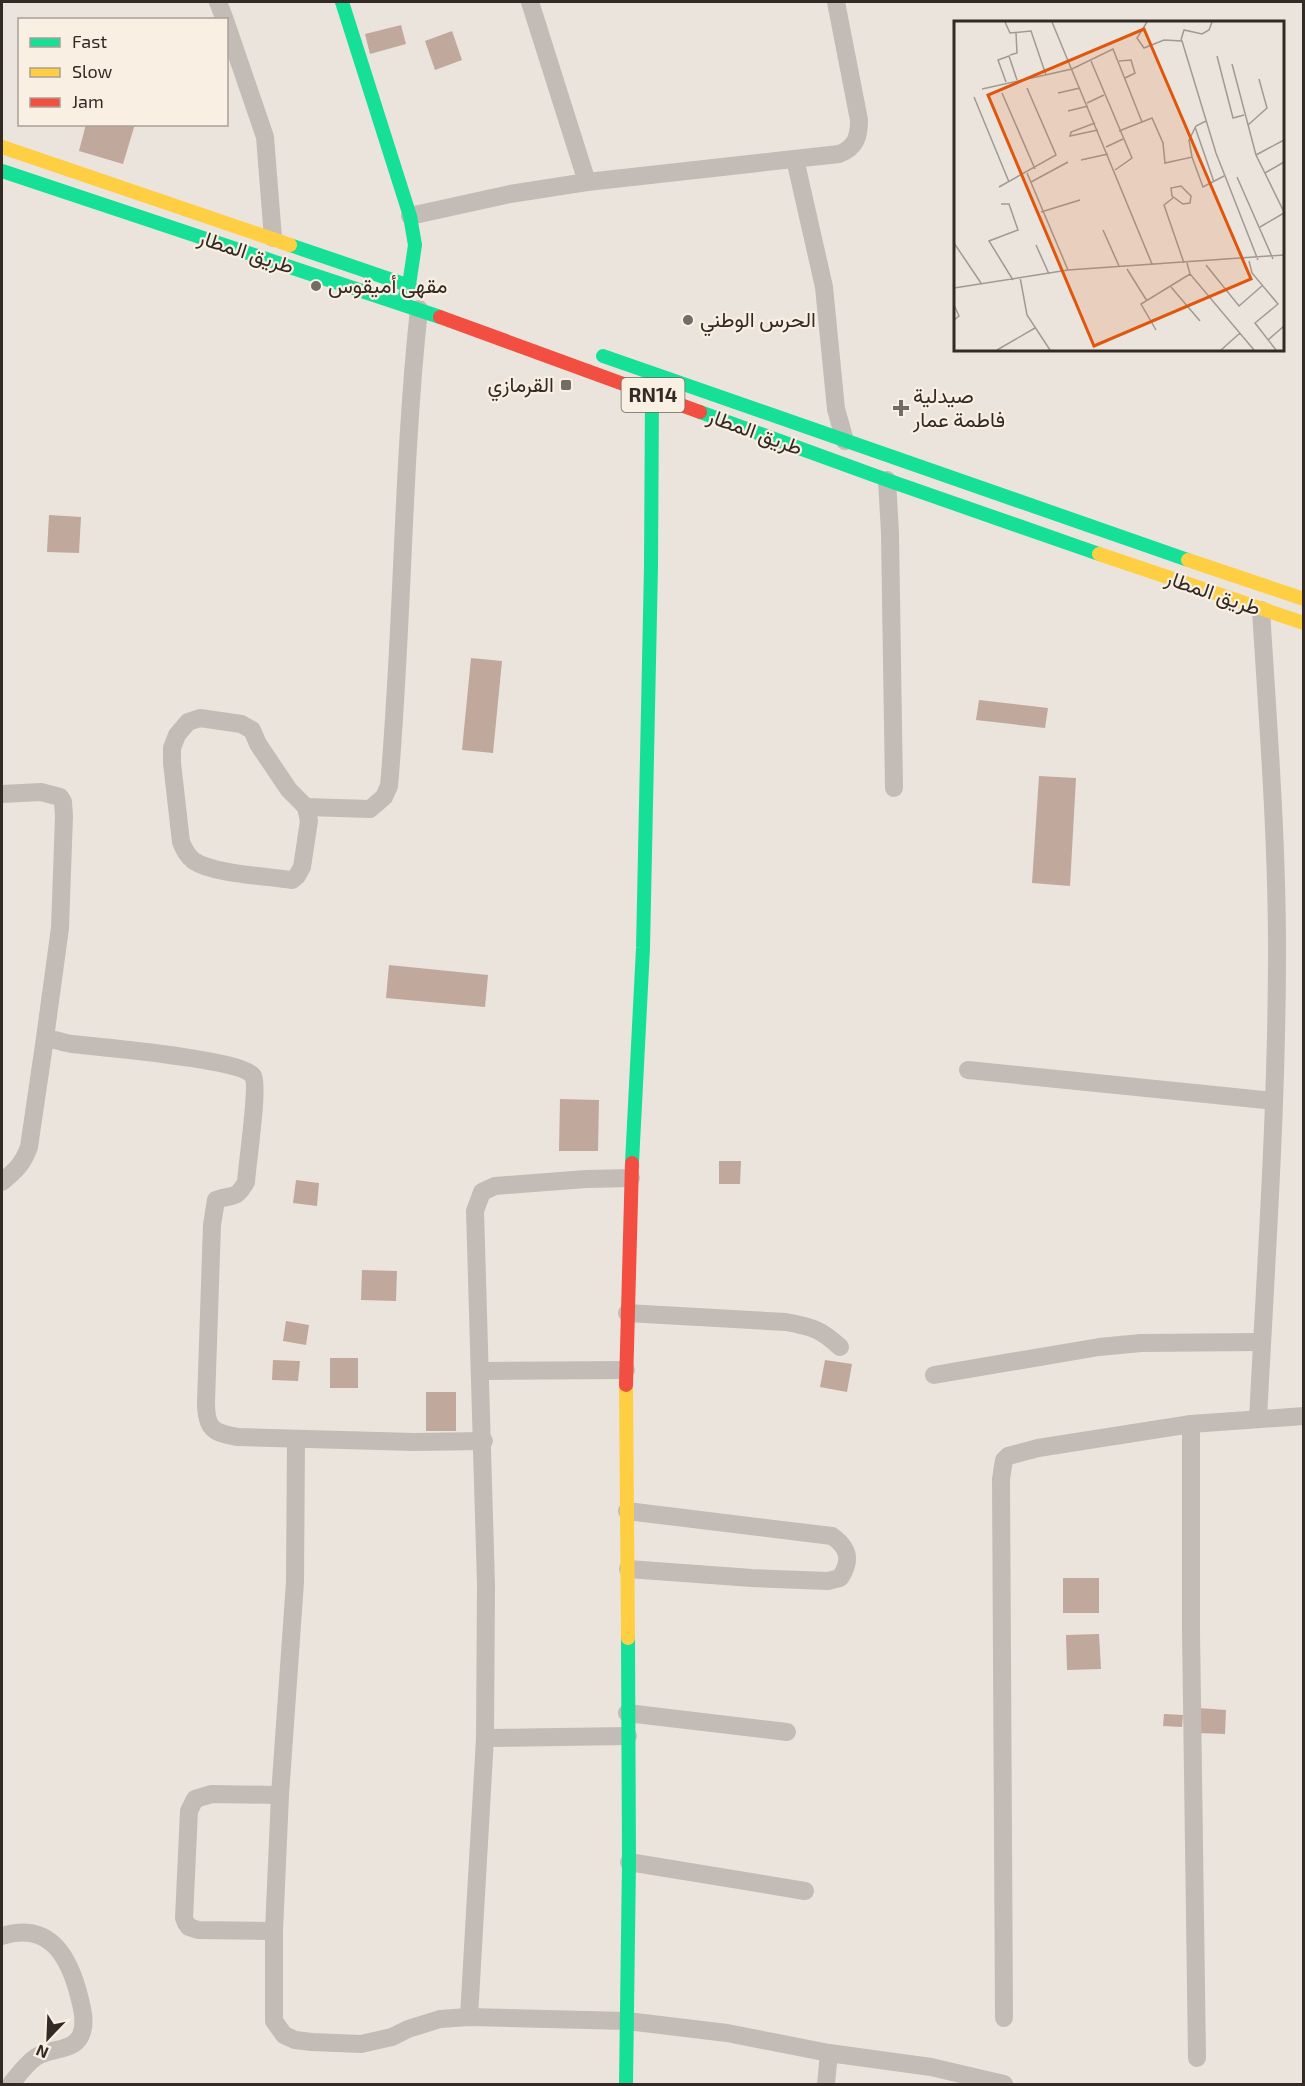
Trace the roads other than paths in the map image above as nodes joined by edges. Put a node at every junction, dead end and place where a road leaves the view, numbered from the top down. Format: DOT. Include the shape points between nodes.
graph roads {
  1 [pos="219,2"];
  2 [pos="342,2"];
  3 [pos="530,2"];
  4 [pos="836,2"];
  5 [pos="225,18"];
  6 [pos="228,27"];
  7 [pos="2,147"];
  8 [pos="795,159"];
  9 [pos="2,171"];
  10 [pos="587,182"];
  11 [pos="410,216"];
  12 [pos="273,238"];
  13 [pos="414,287"];
  14 [pos="411,306"];
  15 [pos="589,351"];
  16 [pos="652,395"];
  17 [pos="845,441"];
  18 [pos="887,480"];
  19 [pos="1106,533"];
  20 [pos="1099,554"];
  21 [pos="1304,599"];
  22 [pos="1261,610"];
  23 [pos="1304,623"];
  24 [pos="894,788"];
  25 [pos="2,794"];
  26 [pos="306,807"];
  27 [pos="45,1038"];
  28 [pos="968,1070"];
  29 [pos="1274,1101"];
  30 [pos="631,1178"];
  31 [pos="2,1182"];
  32 [pos="627,1313"];
  33 [pos="1262,1342"];
  34 [pos="840,1347"];
  35 [pos="626,1370"];
  36 [pos="481,1371"];
  37 [pos="934,1375"];
  38 [pos="1304,1416"];
  39 [pos="1258,1419"];
  40 [pos="1191,1424"];
  41 [pos="296,1439"];
  42 [pos="484,1441"];
  43 [pos="627,1511"];
  44 [pos="628,1569"];
  45 [pos="627,1713"];
  46 [pos="787,1732"];
  47 [pos="628,1736"];
  48 [pos="485,1738"];
  49 [pos="280,1796"];
  50 [pos="628,1862"];
  51 [pos="805,1891"];
  52 [pos="274,1931"];
  53 [pos="2,1936"];
  54 [pos="469,2017"];
  55 [pos="1004,2018"];
  56 [pos="627,2021"];
  57 [pos="829,2053"];
  58 [pos="1197,2058"];
  59 [pos="11,2085"];
  60 [pos="626,2085"];
  61 [pos="826,2085"];
  62 [pos="1004,2085"];
  1 -- 5 [label="street"];
  2 -- 11 [label="main road"];
  3 -- 10 [label="street"];
  4 -- 8 [label="street" via="860,134 848,151"];
  6 -- 12 [label="street" via="265,137"];
  7 -- 12 [label="main road, طريق المطار"];
  8 -- 10 [label="street"];
  8 -- 17 [label="street" via="824,287 836,410"];
  9 -- 14 [label="main road, طريق المطار / RN14"];
  10 -- 11 [label="street"];
  11 -- 13 [label="main road" via="415,245"];
  12 -- 13 [label="main road, طريق المطار"];
  13 -- 14 [label="main road"];
  14 -- 16 [label="main road, طريق المطار / RN14"];
  14 -- 26 [label="street" via="412,374 389,786 384,797 370,809"];
  15 -- 17 [label="main road, طريق المطار / RN14"];
  16 -- 18 [label="main road, طريق المطار / RN14"];
  16 -- 30 [label="main road" via="643,948"];
  17 -- 19 [label="main road, طريق المطار / RN14"];
  18 -- 20 [label="main road, طريق المطار / RN14"];
  18 -- 24 [label="street"];
  19 -- 20 [label="main road"];
  19 -- 21 [label="main road, طريق المطار / RN14"];
  20 -- 22 [label="main road, طريق المطار / RN14"];
  22 -- 23 [label="main road, طريق المطار / RN14"];
  22 -- 29 [label="street" via="1277,949"];
  25 -- 27 [label="street" via="41,792 60,797 63,802 60,928"];
  26 -- 26 [label="street" via="309,821 302,867 292,880 207,868 193,861 181,842 172,763 177,735 188,722 200,718 241,724 252,730 289,790"];
  27 -- 31 [label="street" via="29,1147 25,1160"];
  27 -- 41 [label="street" via="194,1059 241,1069 254,1078 246,1182 233,1197 216,1200 214,1211 206,1413 213,1430 225,1435"];
  28 -- 29 [label="street"];
  29 -- 33 [label="street"];
  30 -- 32 [label="main road"];
  30 -- 36 [label="street" via="513,1184 482,1192 475,1211"];
  32 -- 34 [label="street" via="786,1322 811,1327"];
  32 -- 35 [label="main road"];
  33 -- 37 [label="street" via="1099,1347"];
  33 -- 39 [label="street"];
  35 -- 36 [label="street"];
  35 -- 43 [label="main road"];
  36 -- 42 [label="street"];
  38 -- 39 [label="street"];
  39 -- 40 [label="street"];
  40 -- 55 [label="street" via="1038,1448 1004,1460 1001,1491"];
  40 -- 58 [label="street"];
  41 -- 42 [label="street"];
  41 -- 49 [label="street" via="295,1582"];
  42 -- 48 [label="street"];
  43 -- 44 [label="main road"];
  43 -- 44 [label="street" via="832,1536 847,1553 846,1569 840,1578 828,1581"];
  44 -- 45 [label="main road"];
  45 -- 46 [label="street"];
  45 -- 47 [label="main road"];
  47 -- 48 [label="street"];
  47 -- 50 [label="main road"];
  48 -- 54 [label="street"];
  49 -- 52 [label="street"];
  49 -- 52 [label="street" via="212,1794 195,1799 189,1811 184,1917 189,1927 198,1930"];
  50 -- 51 [label="street"];
  50 -- 56 [label="main road"];
  52 -- 54 [label="street" via="274,2021 284,2035 295,2040 361,2044 440,2019"];
  53 -- 59 [label="street" via="28,1932 53,1944 68,1963 83,2018 77,2042 35,2058"];
  54 -- 56 [label="street"];
  56 -- 57 [label="street" via="727,2033"];
  56 -- 60 [label="main road"];
  57 -- 61 [label="street"];
  57 -- 62 [label="street" via="931,2067"];
}
